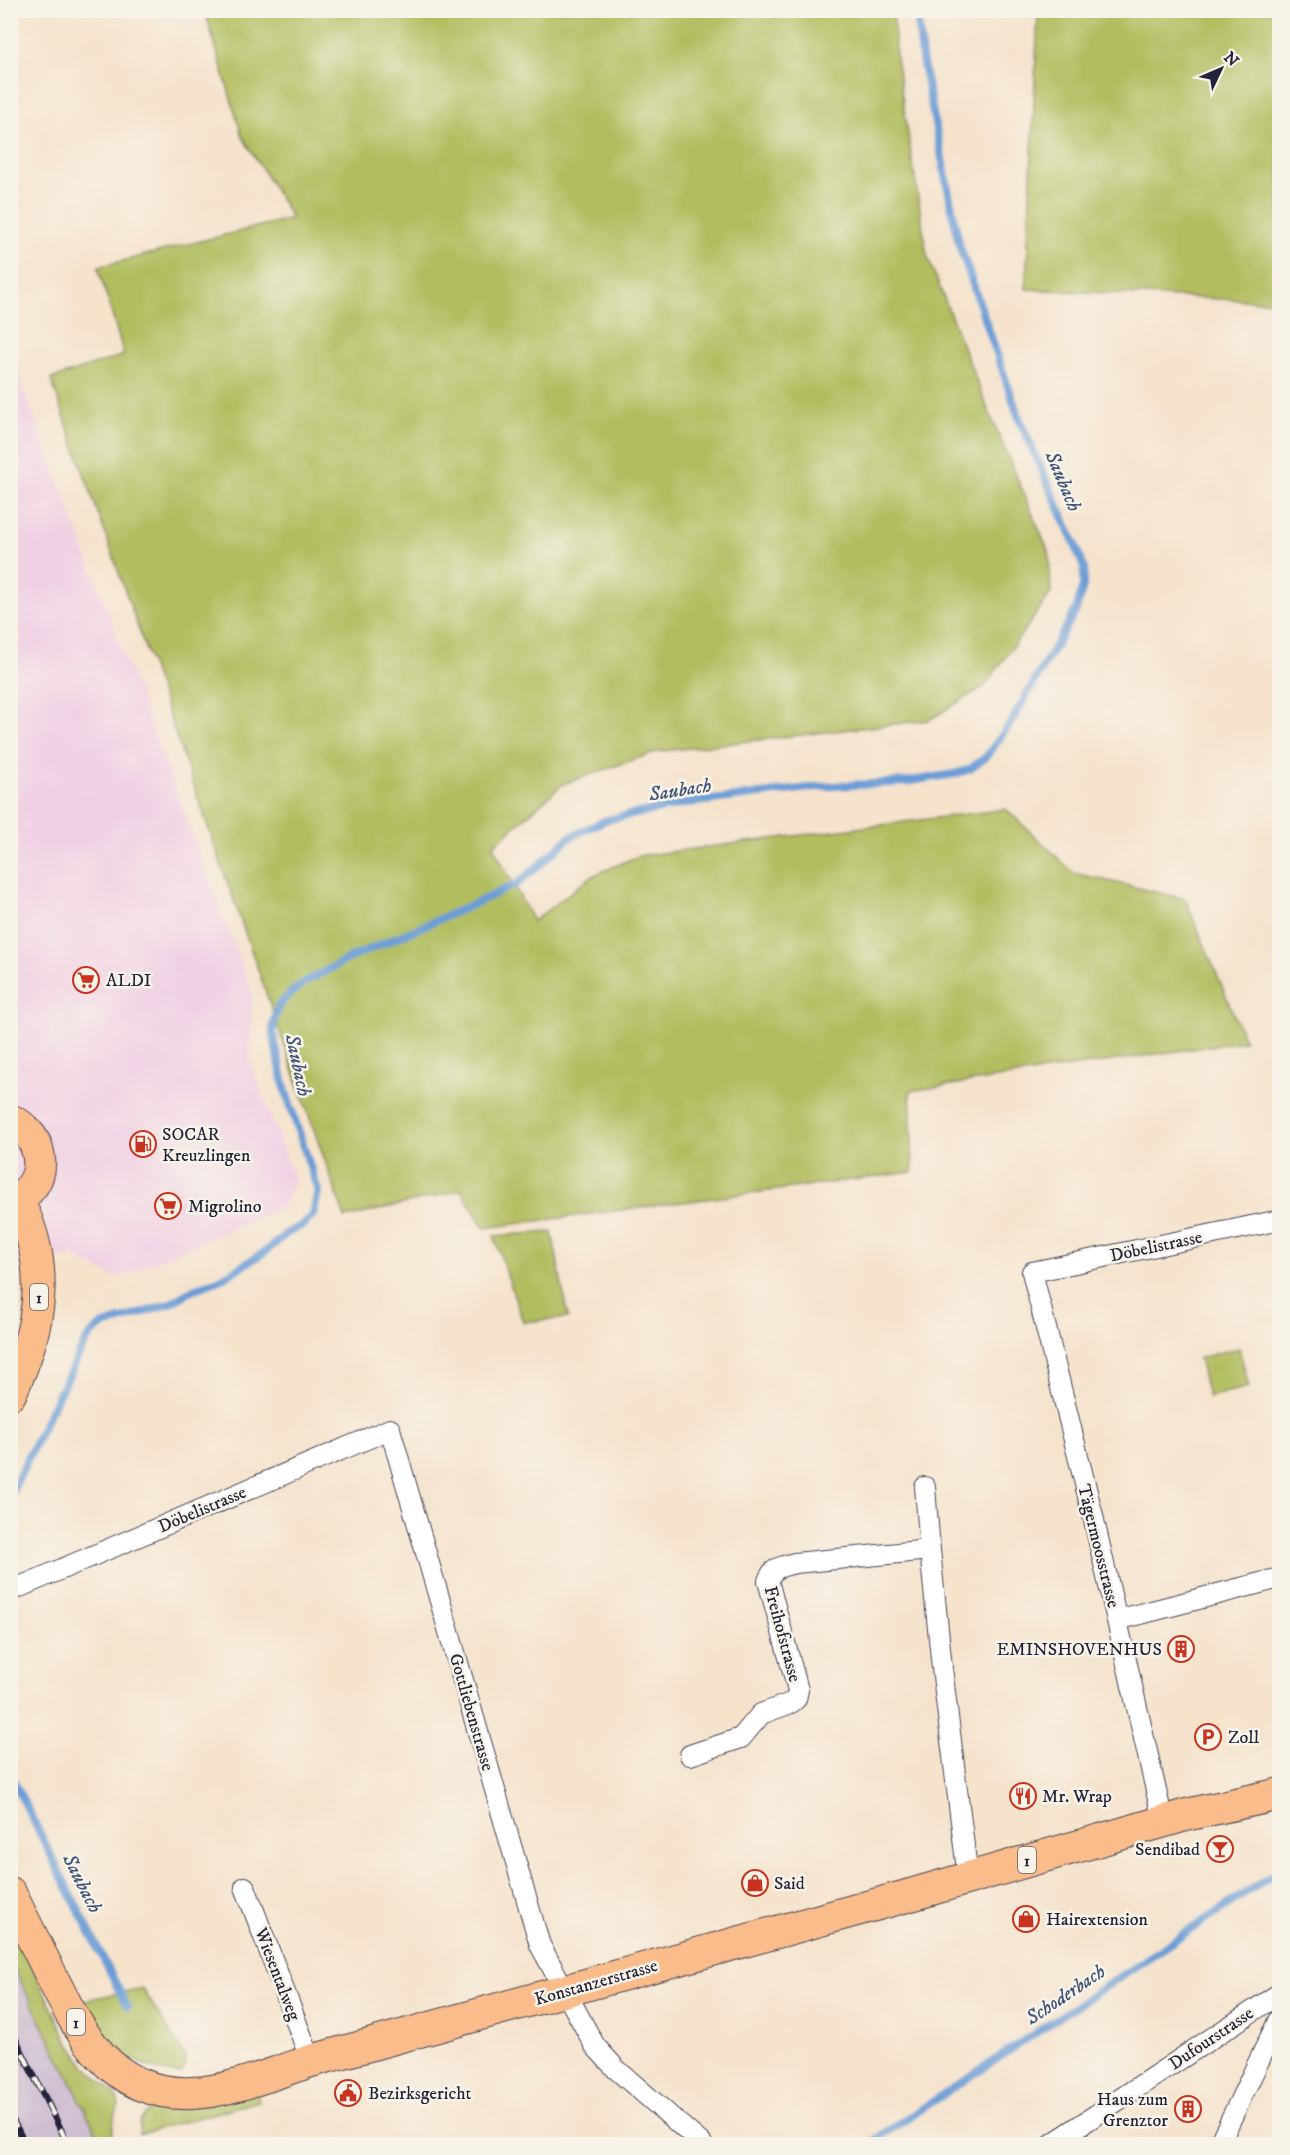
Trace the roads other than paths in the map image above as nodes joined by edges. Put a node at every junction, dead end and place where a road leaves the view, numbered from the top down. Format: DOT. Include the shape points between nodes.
graph roads {
  1 [pos="10,1120"];
  2 [pos="14,1200"];
  3 [pos="1280,1220"];
  4 [pos="1032,1272"];
  5 [pos="10,1394"];
  6 [pos="390,1429"];
  7 [pos="925,1487"];
  8 [pos="930,1550"];
  9 [pos="1280,1578"];
  10 [pos="15,1589"];
  11 [pos="1117,1620"];
  12 [pos="690,1755"];
  13 [pos="1280,1794"];
  14 [pos="1162,1821"];
  15 [pos="968,1878"];
  16 [pos="245,1887"];
  17 [pos="10,1893"];
  18 [pos="564,1992"];
  19 [pos="1280,1993"];
  20 [pos="1280,2017"];
  21 [pos="311,2061"];
  22 [pos="702,2145"];
  23 [pos="1052,2145"];
  24 [pos="1219,2145"];
  1 -- 2 [label="main road" via="30,1133 40,1161 29,1189"];
  2 -- 5 [label="main road, 1" via="26,1216 40,1289 31,1343"];
  3 -- 4 [label="street, Döbelistrasse"];
  4 -- 11 [label="street, Tägermoosstrasse"];
  6 -- 10 [label="street, Döbelistrasse"];
  6 -- 18 [label="street, Gottliebenstrasse" via="540,1945"];
  7 -- 8 [label="street"];
  8 -- 12 [label="street, Freihofstrasse" via="776,1568 768,1581 798,1690 796,1699 760,1714 741,1738"];
  8 -- 15 [label="street"];
  9 -- 11 [label="street"];
  11 -- 14 [label="street, Tägermoosstrasse"];
  13 -- 14 [label="main road, Konstanzerstrasse / 1"];
  14 -- 15 [label="main road, Konstanzerstrasse / 1"];
  15 -- 18 [label="main road, Konstanzerstrasse / 1"];
  16 -- 21 [label="street, Wiesentalweg"];
  17 -- 21 [label="main road, Konstanzerstrasse / 1" via="83,2035 109,2066 124,2076 157,2090 193,2093"];
  18 -- 21 [label="main road, Konstanzerstrasse / 1"];
  18 -- 22 [label="street, Gottliebenstrasse" via="595,2046"];
  19 -- 23 [label="street, Dufourstrasse"];
  20 -- 24 [label="street"];
}
